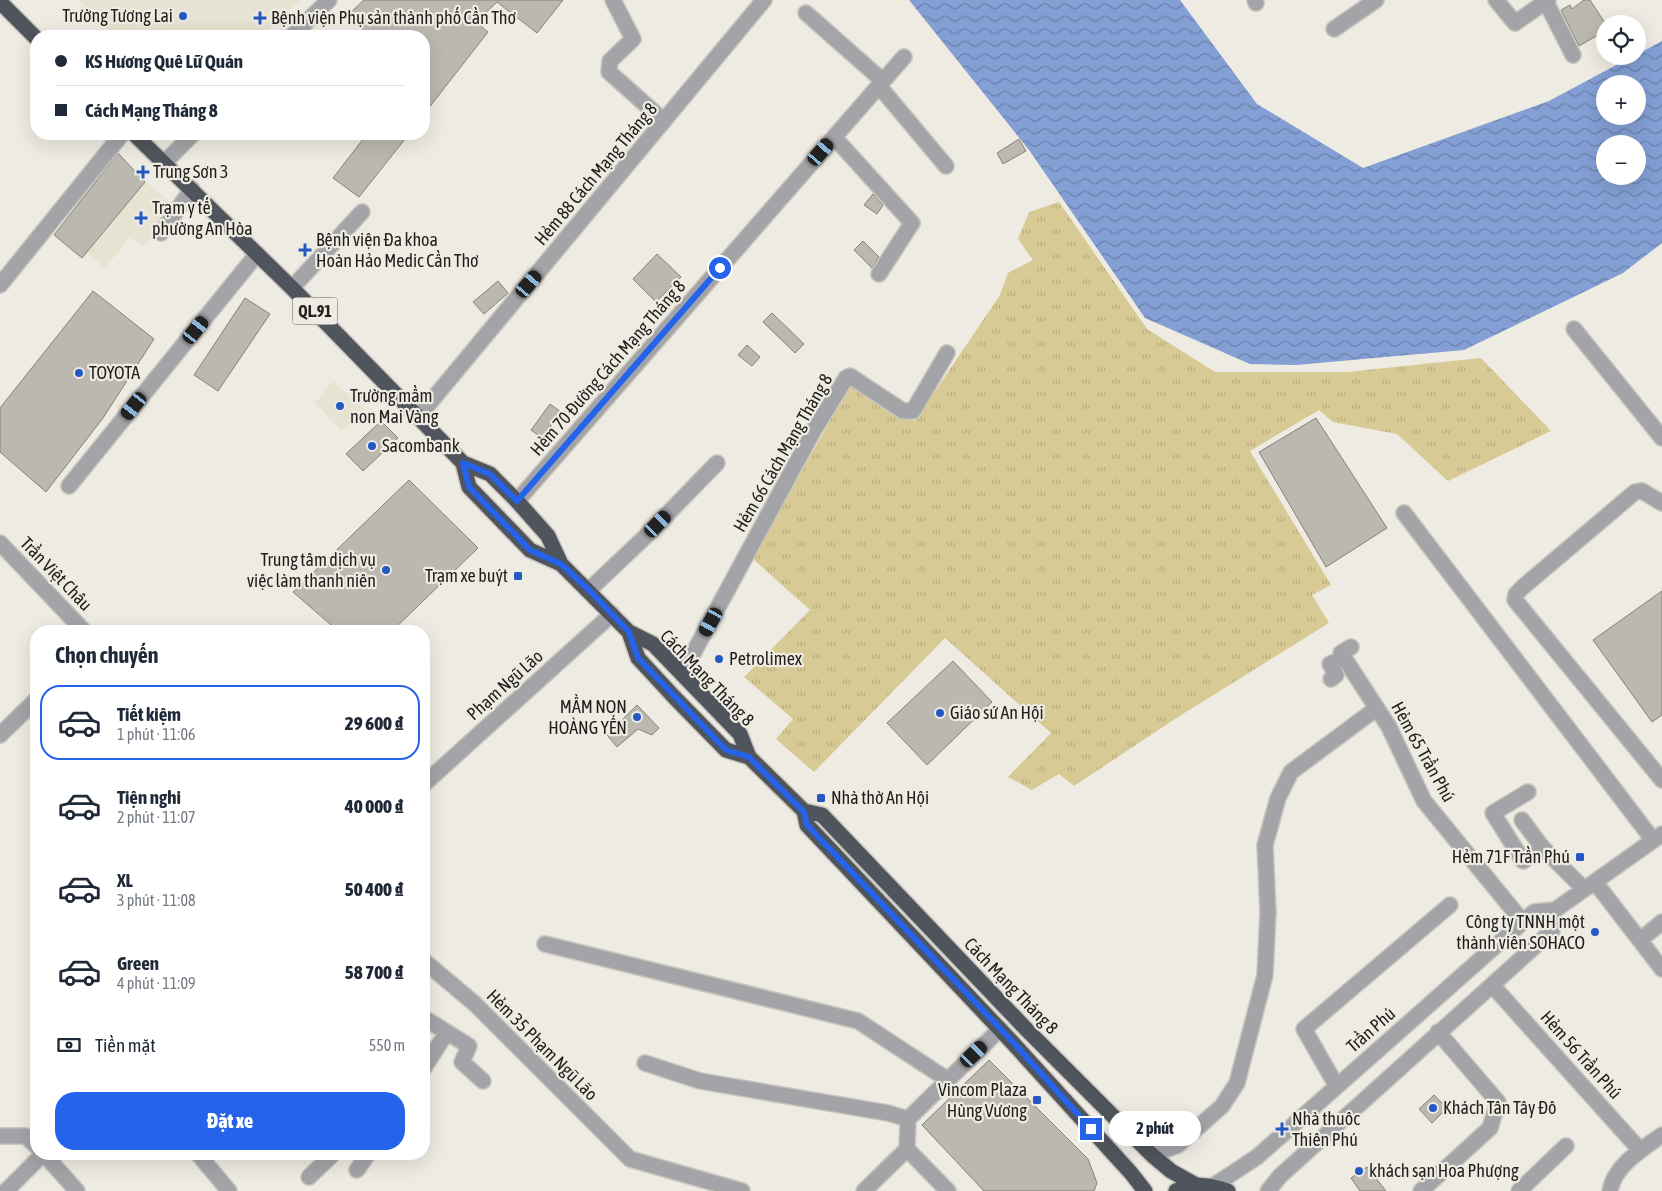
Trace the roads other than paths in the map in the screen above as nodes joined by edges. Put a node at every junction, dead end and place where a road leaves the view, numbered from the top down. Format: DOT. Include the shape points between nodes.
graph roads {
  1 [pos="329,0"];
  2 [pos="613,0"];
  3 [pos="764,0"];
  4 [pos="1376,0"];
  5 [pos="1496,0"];
  6 [pos="0,1"];
  7 [pos="1547,1"];
  8 [pos="806,12"];
  9 [pos="1334,29"];
  10 [pos="298,30"];
  11 [pos="30,32"];
  12 [pos="1572,55"];
  13 [pos="904,57"];
  14 [pos="881,83"];
  15 [pos="664,121"];
  16 [pos="834,137"];
  17 [pos="117,140"];
  18 [pos="140,140"];
  19 [pos="187,140"];
  20 [pos="164,162"];
  21 [pos="946,166"];
  22 [pos="192,190"];
  23 [pos="362,212"];
  24 [pos="161,234"];
  25 [pos="257,254"];
  26 [pos="879,274"];
  27 [pos="0,285"];
  28 [pos="292,288"];
  29 [pos="1574,329"];
  30 [pos="947,353"];
  31 [pos="418,417"];
  32 [pos="1662,438"];
  33 [pos="463,463"];
  34 [pos="717,463"];
  35 [pos="69,486"];
  36 [pos="517,501"];
  37 [pos="1662,503"];
  38 [pos="1404,513"];
  39 [pos="0,543"];
  40 [pos="561,564"];
  41 [pos="589,590"];
  42 [pos="612,614"];
  43 [pos="78,625"];
  44 [pos="629,632"];
  45 [pos="682,674"];
  46 [pos="1331,678"];
  47 [pos="30,706"];
  48 [pos="1376,708"];
  49 [pos="0,735"];
  50 [pos="749,757"];
  51 [pos="430,779"];
  52 [pos="1662,780"];
  53 [pos="1528,792"];
  54 [pos="804,812"];
  55 [pos="1522,820"];
  56 [pos="1658,837"];
  57 [pos="1542,847"];
  58 [pos="1590,885"];
  59 [pos="1450,904"];
  60 [pos="1555,910"];
  61 [pos="1523,922"];
  62 [pos="1662,922"];
  63 [pos="1640,940"];
  64 [pos="545,944"];
  65 [pos="430,966"];
  66 [pos="1662,969"];
  67 [pos="1492,985"];
  68 [pos="430,1022"];
  69 [pos="1000,1029"];
  70 [pos="447,1032"];
  71 [pos="1438,1032"];
  72 [pos="430,1059"];
  73 [pos="645,1063"];
  74 [pos="948,1080"];
  75 [pos="483,1081"];
  76 [pos="1336,1085"];
  77 [pos="908,1119"];
  78 [pos="1662,1135"];
  79 [pos="0,1136"];
  80 [pos="30,1140"];
  81 [pos="1566,1146"];
  82 [pos="908,1150"];
  83 [pos="1640,1150"];
  84 [pos="1152,1155"];
  85 [pos="39,1160"];
  86 [pos="49,1160"];
  87 [pos="203,1160"];
  88 [pos="327,1160"];
  89 [pos="364,1160"];
  90 [pos="357,1170"];
  91 [pos="309,1177"];
  92 [pos="1196,1185"];
  93 [pos="1213,1186"];
  94 [pos="15,1188"];
  95 [pos="77,1191"];
  96 [pos="229,1191"];
  97 [pos="742,1191"];
  98 [pos="864,1191"];
  99 [pos="948,1191"];
  100 [pos="1145,1191"];
  101 [pos="1176,1191"];
  102 [pos="1228,1191"];
  103 [pos="1268,1191"];
  104 [pos="1421,1191"];
  105 [pos="1519,1191"];
  106 [pos="1610,1191"];
  1 -- 10 [label="street"];
  2 -- 15 [label="street" via="633,39 610,61 609,72"];
  3 -- 15 [label="street, Hẻm 88 Cách Mạng Tháng 8"];
  4 -- 9 [label="street"];
  5 -- 7 [label="street" via="1515,23"];
  6 -- 11 [label="highway"];
  7 -- 12 [label="street"];
  8 -- 14 [label="street"];
  13 -- 14 [label="street, Hẻm 70 Đường Cách Mạng Tháng 8"];
  14 -- 16 [label="street, Hẻm 70 Đường Cách Mạng Tháng 8"];
  14 -- 21 [label="street"];
  15 -- 31 [label="street, Hẻm 88 Cách Mạng Tháng 8"];
  16 -- 26 [label="street" via="912,223"];
  16 -- 36 [label="street, Hẻm 70 Đường Cách Mạng Tháng 8"];
  17 -- 27 [label="street"];
  18 -- 20 [label="highway, Cách Mạng Tháng 8 / QL.91"];
  19 -- 20 [label="street"];
  20 -- 22 [label="highway, Cách Mạng Tháng 8 / QL.91"];
  22 -- 24 [label="street"];
  22 -- 25 [label="highway, Cách Mạng Tháng 8 / QL.91"];
  23 -- 28 [label="street"];
  25 -- 28 [label="highway, Cách Mạng Tháng 8 / QL.91"];
  25 -- 35 [label="street"];
  28 -- 31 [label="highway, Cách Mạng Tháng 8 / QL.91"];
  29 -- 32 [label="street"];
  30 -- 45 [label="street, Hẻm 66 Cách Mạng Tháng 8" via="914,411 903,411 850,376 846,378 814,430"];
  31 -- 33 [label="highway, Cách Mạng Tháng 8 / QL.91"];
  33 -- 36 [label="highway, Cách Mạng Tháng 8 / QL.91" via="490,474"];
  33 -- 40 [label="highway, Cách Mạng Tháng 8 / QL.91" via="469,487 516,536 530,550"];
  34 -- 41 [label="street"];
  36 -- 40 [label="highway, Cách Mạng Tháng 8 / QL.91" via="548,536"];
  37 -- 52 [label="street" via="1642,490 1635,492 1523,587 1514,600"];
  38 -- 56 [label="street"];
  39 -- 43 [label="street, Trần Việt Châu"];
  40 -- 41 [label="highway, Cách Mạng Tháng 8 / QL.91"];
  41 -- 42 [label="highway, Cách Mạng Tháng 8 / QL.91"];
  42 -- 44 [label="highway, Cách Mạng Tháng 8 / QL.91"];
  42 -- 51 [label="street, Phạm Ngũ Lão"];
  44 -- 45 [label="highway, Cách Mạng Tháng 8 / QL.91" via="653,644"];
  44 -- 50 [label="highway, Cách Mạng Tháng 8 / QL.91" via="638,658 726,750"];
  45 -- 50 [label="highway, Cách Mạng Tháng 8 / QL.91" via="740,734"];
  46 -- 48 [label="street, Hẻm 65 Trần Phú" via="1336,675 1330,664 1348,652"];
  47 -- 49 [label="street"];
  48 -- 61 [label="street, Hẻm 65 Trần Phú" via="1389,726 1424,801"];
  48 -- 84 [label="street" via="1290,772 1278,798 1265,845 1268,912 1265,976 1237,1083 1222,1106 1178,1145"];
  50 -- 54 [label="highway, Cách Mạng Tháng 8 / QL.91"];
  53 -- 57 [label="street" via="1493,813 1523,861"];
  54 -- 69 [label="highway, Cách Mạng Tháng 8 / QL.91" via="807,825"];
  54 -- 84 [label="highway, Cách Mạng Tháng 8 / QL.91" via="822,815 1027,1030"];
  55 -- 57 [label="street"];
  56 -- 58 [label="street, Trần Phú"];
  57 -- 58 [label="street"];
  58 -- 60 [label="street, Trần Phú"];
  58 -- 63 [label="street"];
  59 -- 76 [label="street" via="1304,1029"];
  60 -- 61 [label="street, Trần Phú" via="1534,912"];
  60 -- 67 [label="street" via="1552,931"];
  61 -- 76 [label="street, Trần Phú"];
  62 -- 63 [label="street"];
  63 -- 66 [label="street"];
  64 -- 74 [label="street" via="858,1021"];
  65 -- 97 [label="street, Hẻm 35 Phạm Ngũ Lão" via="475,1004 630,1160"];
  67 -- 71 [label="street"];
  67 -- 83 [label="street, Hẻm 56 Trần Phú"];
  68 -- 70 [label="street"];
  69 -- 74 [label="street"];
  69 -- 100 [label="highway, Cách Mạng Tháng 8 / QL.91"];
  70 -- 72 [label="street"];
  70 -- 75 [label="street" via="469,1046 462,1062"];
  71 -- 103 [label="street" via="1280,1176"];
  71 -- 104 [label="street" via="1498,1102 1490,1128"];
  73 -- 77 [label="street" via="700,1081"];
  74 -- 77 [label="street"];
  76 -- 93 [label="street, Trần Phú" via="1257,1157"];
  77 -- 82 [label="street"];
  78 -- 83 [label="street"];
  79 -- 80 [label="street" via="26,1136"];
  81 -- 105 [label="street"];
  82 -- 98 [label="street"];
  82 -- 99 [label="street"];
  83 -- 106 [label="street" via="1612,1178"];
  84 -- 92 [label="highway, Cách Mạng Tháng 8 / QL.91" via="1171,1171"];
  85 -- 94 [label="street"];
  86 -- 95 [label="street"];
  87 -- 96 [label="street"];
  88 -- 91 [label="street"];
  89 -- 90 [label="street"];
  92 -- 93 [label="highway"];
  92 -- 101 [label="highway"];
  93 -- 102 [label="highway"];
}
